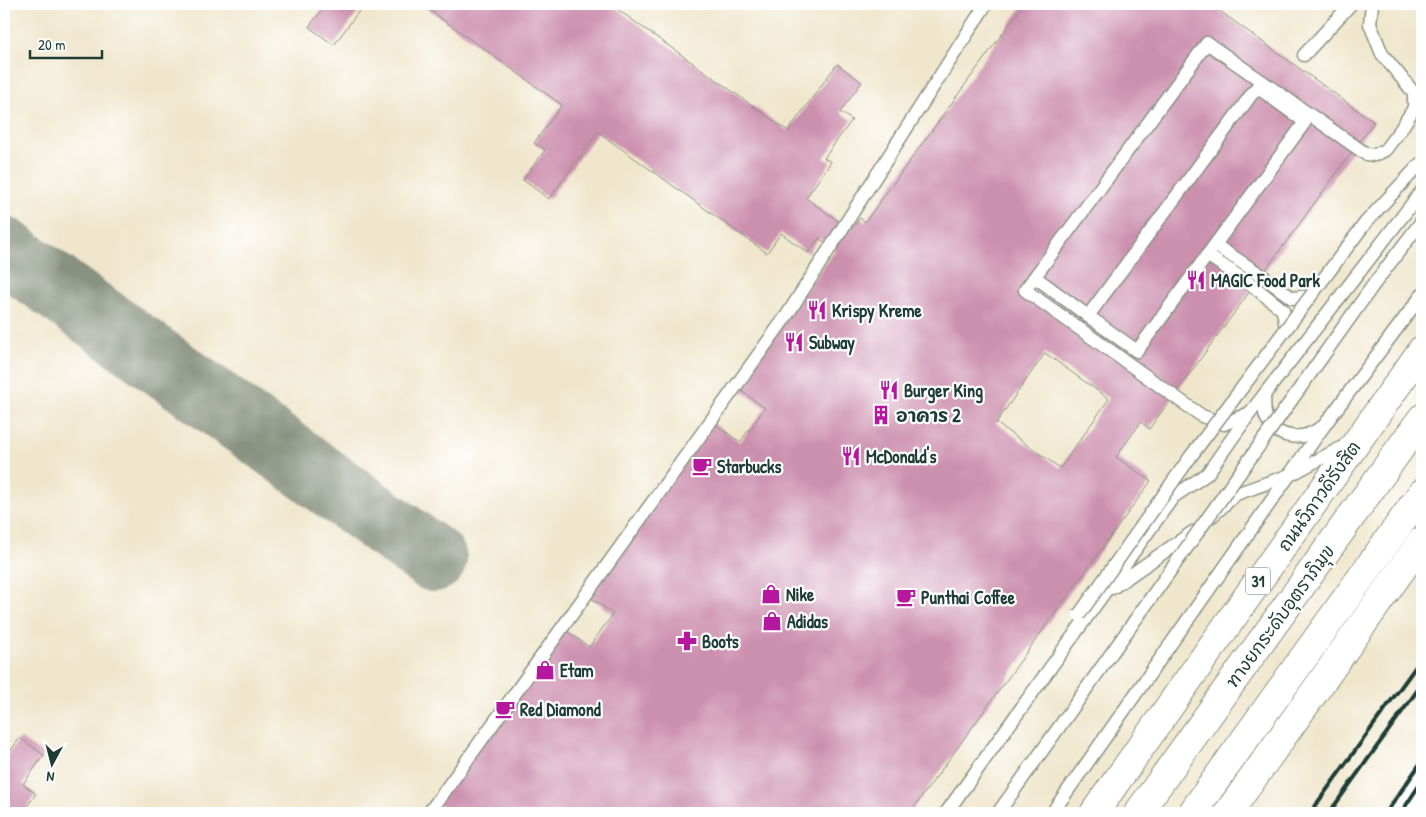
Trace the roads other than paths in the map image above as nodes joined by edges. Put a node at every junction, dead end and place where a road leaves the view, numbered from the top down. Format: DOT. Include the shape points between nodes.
graph roads {
  1 [pos="986,4"];
  2 [pos="1351,4"];
  3 [pos="1372,4"];
  4 [pos="1204,48"];
  5 [pos="1304,55"];
  6 [pos="1256,87"];
  7 [pos="1422,162"];
  8 [pos="1422,191"];
  9 [pos="1422,221"];
  10 [pos="1211,250"];
  11 [pos="1035,277"];
  12 [pos="1256,280"];
  13 [pos="1422,295"];
  14 [pos="1310,296"];
  15 [pos="1088,316"];
  16 [pos="1286,329"];
  17 [pos="1422,350"];
  18 [pos="1264,396"];
  19 [pos="1250,413"];
  20 [pos="1422,418"];
  21 [pos="1326,423"];
  22 [pos="1359,439"];
  23 [pos="1290,475"];
  24 [pos="1422,493"];
  25 [pos="1194,532"];
  26 [pos="1422,541"];
  27 [pos="1104,594"];
  28 [pos="1422,784"];
  29 [pos="429,813"];
  30 [pos="938,813"];
  31 [pos="946,813"];
  32 [pos="993,813"];
  33 [pos="998,813"];
  34 [pos="1052,813"];
  35 [pos="1094,813"];
  36 [pos="1138,813"];
  37 [pos="1192,813"];
  38 [pos="1228,813"];
  39 [pos="1401,813"];
  1 -- 29 [label="lane" via="787,315"];
  2 -- 5 [label="lane"];
  3 -- 4 [label="lane" via="1370,24 1382,54 1414,92 1414,108 1385,150 1376,155 1366,154 1207,43"];
  4 -- 6 [label="lane"];
  4 -- 11 [label="lane"];
  6 -- 10 [label="lane" via="1305,122"];
  6 -- 15 [label="lane"];
  7 -- 14 [label="lane, bridge" via="1366,222"];
  8 -- 18 [label="lane"];
  9 -- 33 [label="lane, bridge"];
  10 -- 12 [label="lane"];
  10 -- 15 [label="lane" via="1136,351"];
  11 -- 15 [label="lane"];
  11 -- 19 [label="lane" via="1025,290 1202,416 1224,424"];
  12 -- 14 [label="lane" via="1292,298"];
  12 -- 16 [label="lane" via="1283,310"];
  13 -- 21 [label="lane"];
  14 -- 16 [label="lane, bridge"];
  16 -- 30 [label="lane, bridge" via="1191,456"];
  17 -- 22 [label="main road, ถนนวิภาวดีรังสิต / 31"];
  18 -- 19 [label="lane"];
  18 -- 21 [label="lane" via="1265,417 1281,433 1296,437 1311,434"];
  19 -- 27 [label="lane" via="1207,474 1173,497"];
  20 -- 36 [label="main road, ทางยกระดับอุตราภิมุข / 31"];
  21 -- 23 [label="lane"];
  22 -- 23 [label="lane"];
  22 -- 35 [label="main road, ถนนวิภาวดีรังสิต / 31"];
  23 -- 25 [label="lane" via="1236,494"];
  23 -- 34 [label="lane"];
  24 -- 37 [label="main road"];
  25 -- 27 [label="lane"];
  25 -- 32 [label="lane"];
  26 -- 38 [label="main road"];
  27 -- 31 [label="lane"];
  28 -- 39 [label="main road"];
}
